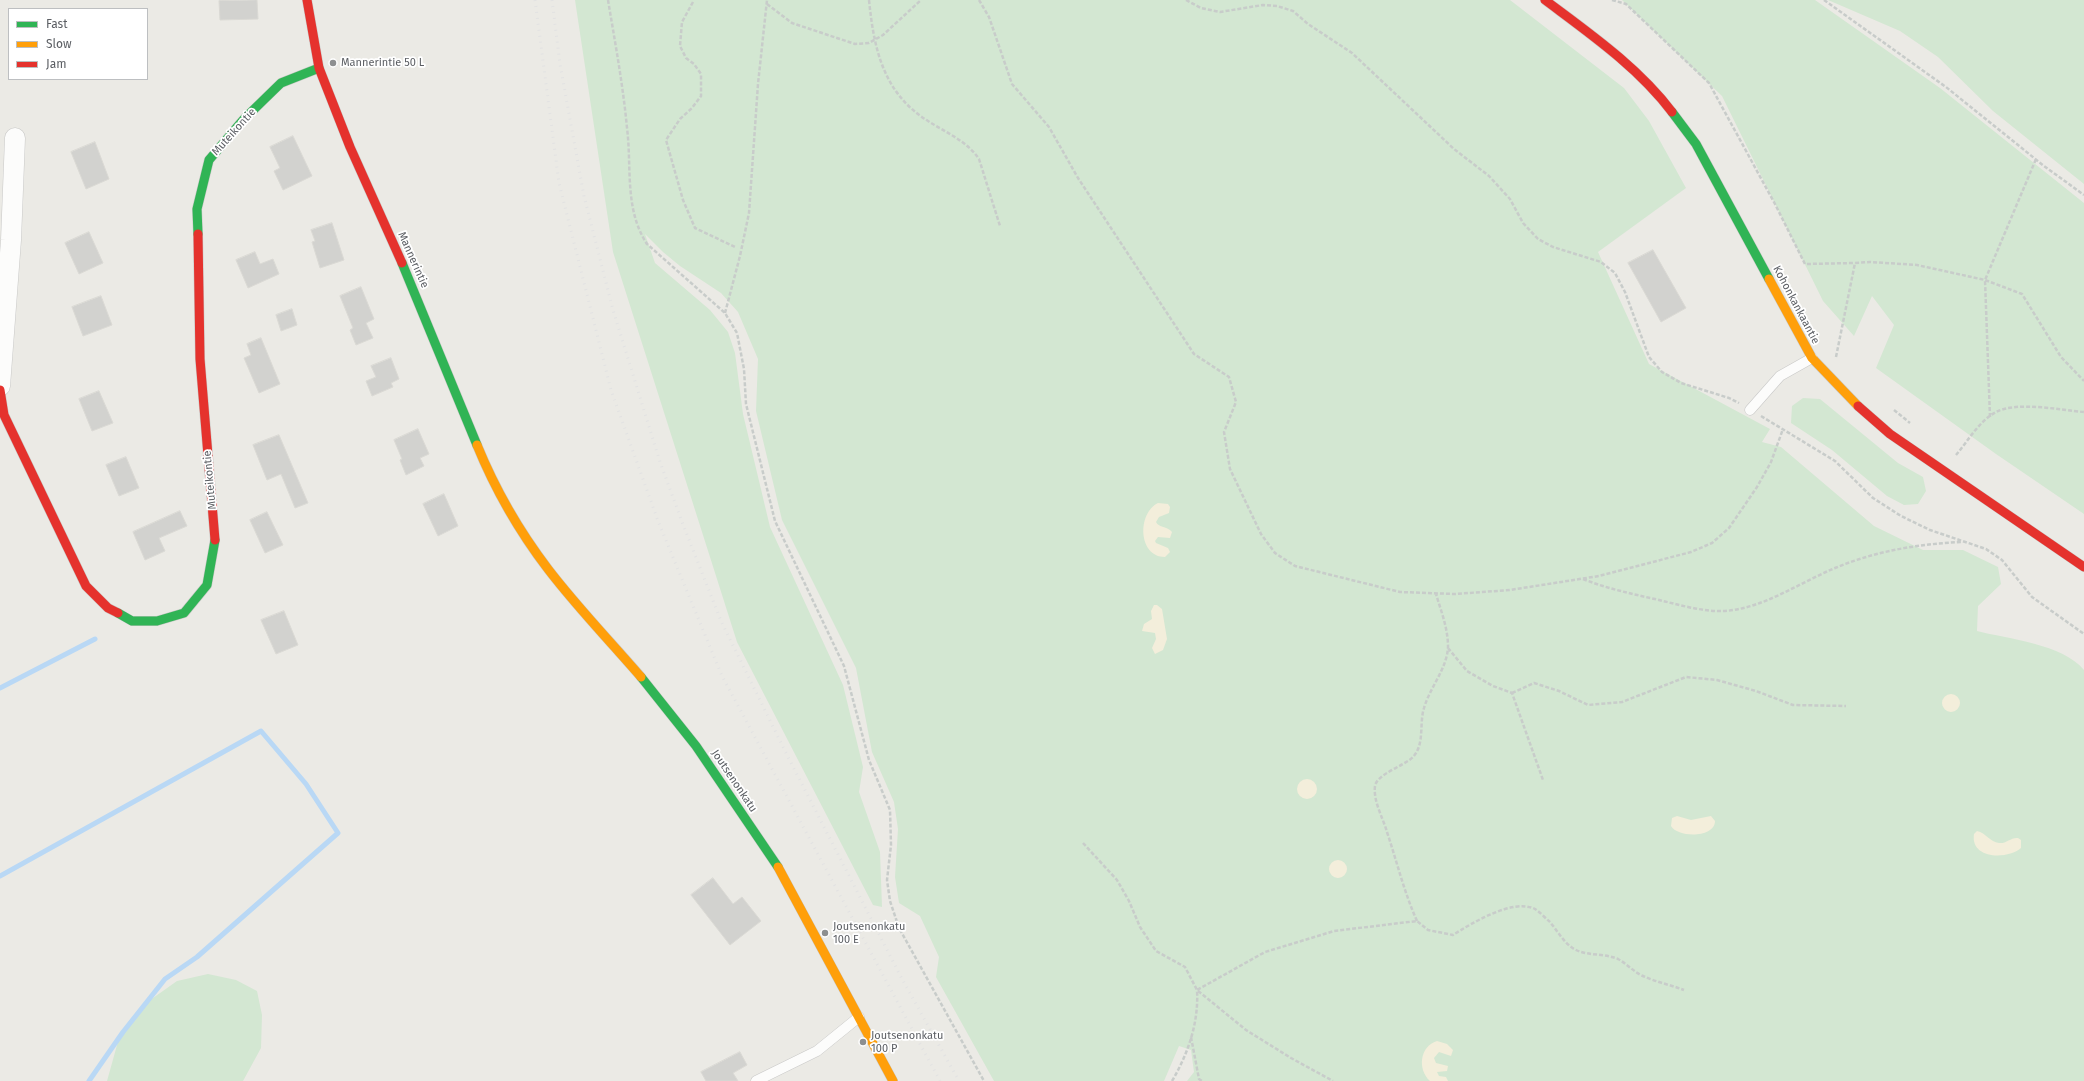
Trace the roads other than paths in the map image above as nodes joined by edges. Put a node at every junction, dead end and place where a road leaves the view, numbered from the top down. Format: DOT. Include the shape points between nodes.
graph roads {
  1 [pos="307,0"];
  2 [pos="1545,0"];
  3 [pos="319,68"];
  4 [pos="15,138"];
  5 [pos="1812,358"];
  6 [pos="0,386"];
  7 [pos="0,390"];
  8 [pos="1750,410"];
  9 [pos="516,522"];
  10 [pos="2084,567"];
  11 [pos="859,1017"];
  12 [pos="756,1081"];
  13 [pos="893,1081"];
  1 -- 3 [label="street, Mannerintie"];
  2 -- 5 [label="street, Kohonkankaantie" via="1632,70 1668,106 1696,144"];
  3 -- 7 [label="street, Muteikontie" via="281,83 244,119 209,160 197,209 200,359 215,537 207,584 184,613 157,621 132,621 108,608 86,586 4,415"];
  3 -- 9 [label="street, Mannerintie" via="350,147 423,311 488,472"];
  4 -- 6 [label="street" via="11,240"];
  5 -- 8 [label="lane" via="1780,376"];
  5 -- 10 [label="street, Kohonkankaantie" via="1837,388 1890,434"];
  9 -- 11 [label="street, Joutsenonkatu" via="548,569 659,698 696,746 785,877"];
  11 -- 12 [label="lane" via="817,1051"];
  11 -- 13 [label="street, Joutsenonkatu"];
}
